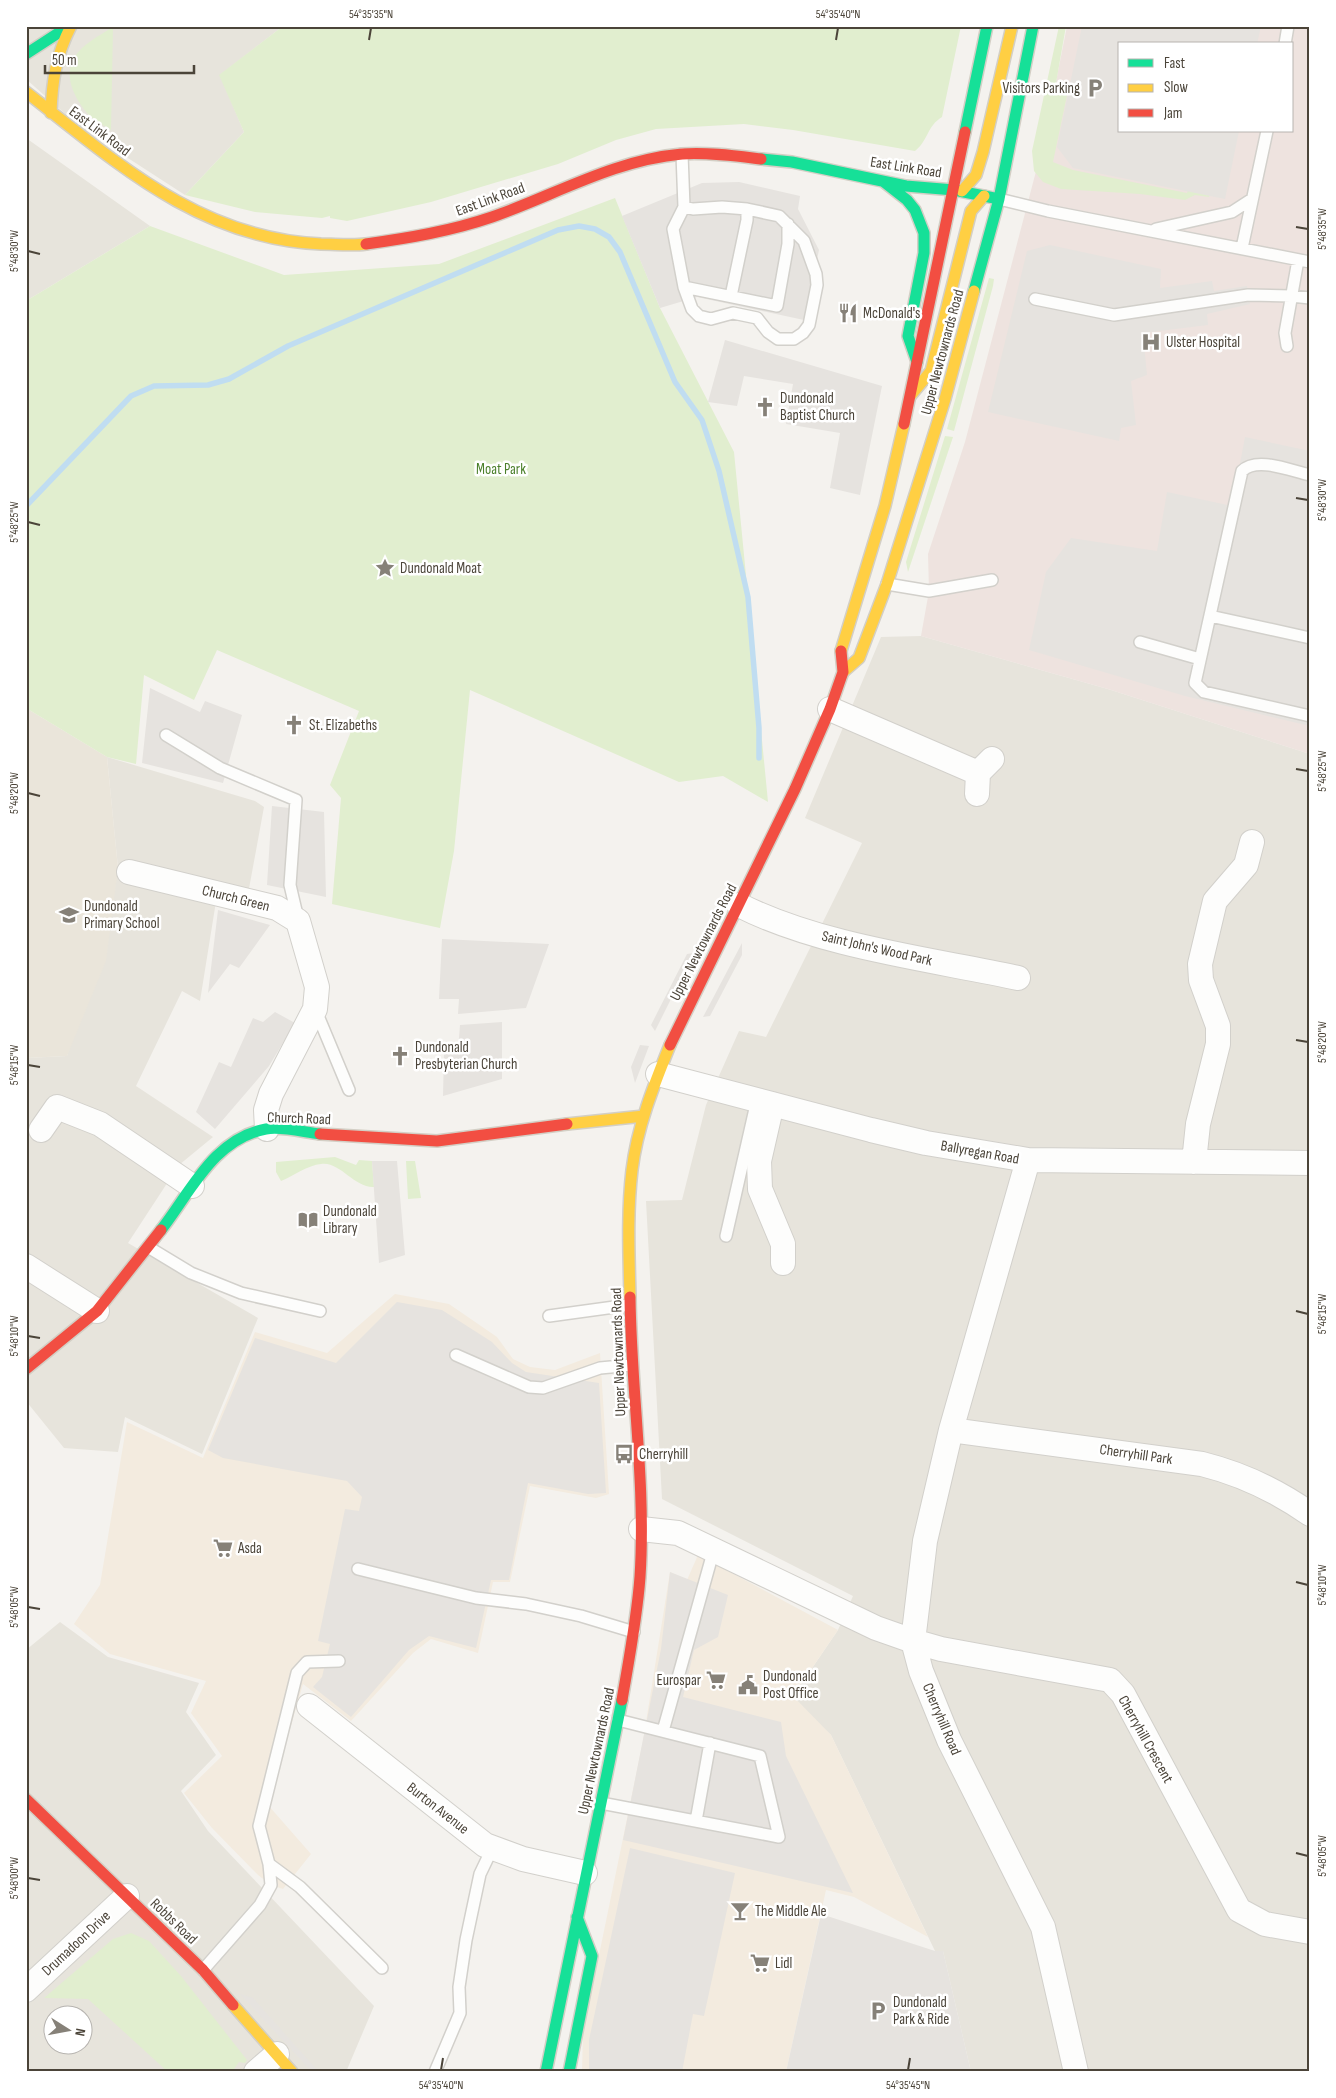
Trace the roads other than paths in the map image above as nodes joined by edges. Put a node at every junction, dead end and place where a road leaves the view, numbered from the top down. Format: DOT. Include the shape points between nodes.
graph roads {
  1 [pos="70,26"];
  2 [pos="987,26"];
  3 [pos="1012,26"];
  4 [pos="1033,26"];
  5 [pos="1288,26"];
  6 [pos="1285,42"];
  7 [pos="26,54"];
  8 [pos="26,92"];
  9 [pos="51,113"];
  10 [pos="1266,132"];
  11 [pos="682,154"];
  12 [pos="880,180"];
  13 [pos="958,191"];
  14 [pos="984,196"];
  15 [pos="1252,198"];
  16 [pos="999,199"];
  17 [pos="684,207"];
  18 [pos="747,209"];
  19 [pos="788,224"];
  20 [pos="1152,230"];
  21 [pos="1242,248"];
  22 [pos="1304,261"];
  23 [pos="684,287"];
  24 [pos="730,296"];
  25 [pos="1291,296"];
  26 [pos="1310,298"];
  27 [pos="1034,299"];
  28 [pos="1286,346"];
  29 [pos="917,362"];
  30 [pos="911,395"];
  31 [pos="1310,475"];
  32 [pos="992,580"];
  33 [pos="887,584"];
  34 [pos="1210,616"];
  35 [pos="1310,638"];
  36 [pos="1140,642"];
  37 [pos="1200,659"];
  38 [pos="843,672"];
  39 [pos="830,709"];
  40 [pos="1310,716"];
  41 [pos="166,735"];
  42 [pos="982,775"];
  43 [pos="1252,842"];
  44 [pos="129,872"];
  45 [pos="739,905"];
  46 [pos="298,920"];
  47 [pos="1018,978"];
  48 [pos="315,1010"];
  49 [pos="658,1074"];
  50 [pos="349,1090"];
  51 [pos="764,1102"];
  52 [pos="644,1116"];
  53 [pos="267,1129"];
  54 [pos="42,1130"];
  55 [pos="1028,1160"];
  56 [pos="1194,1162"];
  57 [pos="1310,1163"];
  58 [pos="192,1186"];
  59 [pos="726,1236"];
  60 [pos="148,1246"];
  61 [pos="783,1263"];
  62 [pos="26,1266"];
  63 [pos="630,1305"];
  64 [pos="97,1311"];
  65 [pos="320,1311"];
  66 [pos="550,1316"];
  67 [pos="456,1355"];
  68 [pos="632,1365"];
  69 [pos="26,1369"];
  70 [pos="951,1430"];
  71 [pos="1310,1514"];
  72 [pos="641,1529"];
  73 [pos="714,1549"];
  74 [pos="358,1569"];
  75 [pos="634,1632"];
  76 [pos="913,1641"];
  77 [pos="339,1662"];
  78 [pos="309,1706"];
  79 [pos="618,1720"];
  80 [pos="663,1731"];
  81 [pos="710,1743"];
  82 [pos="26,1800"];
  83 [pos="600,1803"];
  84 [pos="696,1821"];
  85 [pos="492,1849"];
  86 [pos="269,1864"];
  87 [pos="585,1873"];
  88 [pos="127,1896"];
  89 [pos="577,1917"];
  90 [pos="1310,1932"];
  91 [pos="382,1968"];
  92 [pos="203,1970"];
  93 [pos="26,1990"];
  94 [pos="277,2054"];
  95 [pos="545,2070"];
  96 [pos="256,2072"];
  97 [pos="292,2072"];
  98 [pos="435,2072"];
  99 [pos="569,2072"];
  100 [pos="1076,2072"];
  1 -- 7 [label="main road"];
  1 -- 9 [label="main road" via="51,76"];
  2 -- 13 [label="main road, Upper Newtownards Road"];
  3 -- 13 [label="main road" via="976,175"];
  4 -- 16 [label="main road, Upper Newtownards Road"];
  5 -- 6 [label="lane"];
  8 -- 9 [label="main road, East Link Road"];
  9 -- 11 [label="main road, East Link Road" via="134,176 181,205 233,228 306,243 361,245 430,235 492,217 607,171"];
  10 -- 15 [label="lane"];
  11 -- 12 [label="main road, East Link Road" via="747,156"];
  11 -- 17 [label="lane"];
  12 -- 13 [label="main road, East Link Road"];
  12 -- 29 [label="main road" via="907,200 915,210 924,233 924,254 908,336"];
  13 -- 14 [label="main road, East Link Road"];
  13 -- 29 [label="main road, Upper Newtownards Road"];
  14 -- 16 [label="main road, East Link Road"];
  14 -- 30 [label="main road" via="970,211 931,371"];
  15 -- 20 [label="lane" via="1232,212"];
  15 -- 21 [label="lane"];
  16 -- 20 [label="lane"];
  16 -- 33 [label="main road, Upper Newtownards Road" via="945,399"];
  17 -- 18 [label="lane" via="693,210"];
  17 -- 23 [label="lane" via="673,229"];
  18 -- 19 [label="lane" via="779,216"];
  18 -- 24 [label="lane"];
  19 -- 23 [label="lane" via="804,241 818,285 809,325 794,339 778,339 757,318 733,313 711,319 699,316 692,309"];
  19 -- 24 [label="lane" via="788,244 777,306"];
  20 -- 21 [label="lane"];
  21 -- 22 [label="lane"];
  22 -- 25 [label="lane"];
  23 -- 24 [label="lane"];
  25 -- 26 [label="lane"];
  25 -- 27 [label="lane" via="1248,295 1114,315"];
  25 -- 28 [label="lane" via="1284,334"];
  29 -- 30 [label="main road, Upper Newtownards Road"];
  30 -- 38 [label="main road, Upper Newtownards Road" via="885,506 840,654"];
  31 -- 34 [label="lane" via="1261,464 1247,466 1242,471"];
  32 -- 33 [label="lane" via="929,591"];
  33 -- 38 [label="main road, Upper Newtownards Road" via="859,658"];
  34 -- 35 [label="lane"];
  34 -- 37 [label="lane"];
  36 -- 37 [label="lane"];
  37 -- 40 [label="lane" via="1195,683 1204,692"];
  38 -- 39 [label="main road, Upper Newtownards Road"];
  39 -- 42 [label="street"];
  39 -- 45 [label="main road, Upper Newtownards Road"];
  41 -- 46 [label="lane" via="220,768 296,800 290,885"];
  43 -- 56 [label="street" via="1246,865 1214,901 1200,964 1201,980 1218,1026 1218,1044 1198,1124"];
  44 -- 46 [label="street, Church Green" via="277,908"];
  45 -- 47 [label="street, Saint John's Wood Park" via="830,939"];
  45 -- 49 [label="main road, Upper Newtownards Road" via="679,1024"];
  46 -- 48 [label="street" via="317,987"];
  48 -- 50 [label="lane"];
  48 -- 53 [label="street" via="271,1094 266,1110"];
  49 -- 51 [label="street, Ballyregan Road"];
  49 -- 52 [label="main road, Upper Newtownards Road"];
  51 -- 55 [label="street, Ballyregan Road" via="926,1142"];
  51 -- 59 [label="lane"];
  51 -- 61 [label="street" via="760,1189 783,1244"];
  52 -- 53 [label="main road, Church Road" via="437,1141"];
  52 -- 63 [label="main road, Upper Newtownards Road" via="631,1181"];
  53 -- 58 [label="main road, Church Road" via="240,1138 217,1157"];
  54 -- 58 [label="street" via="57,1107 100,1124"];
  55 -- 56 [label="street, Ballyregan Road"];
  55 -- 70 [label="street"];
  56 -- 57 [label="street, Ballyregan Road"];
  58 -- 60 [label="main road, Church Road"];
  60 -- 64 [label="main road, Church Road"];
  60 -- 65 [label="lane" via="191,1273 241,1293"];
  62 -- 64 [label="street"];
  63 -- 66 [label="lane"];
  63 -- 68 [label="main road, Upper Newtownards Road"];
  64 -- 69 [label="main road, Church Road"];
  67 -- 68 [label="lane" via="529,1387 543,1388 600,1368"];
  68 -- 72 [label="main road, Upper Newtownards Road"];
  70 -- 71 [label="street, Cherryhill Park" via="1202,1464 1258,1482"];
  70 -- 76 [label="street" via="925,1541"];
  72 -- 73 [label="street" via="678,1533"];
  72 -- 75 [label="main road, Upper Newtownards Road"];
  73 -- 76 [label="street" via="876,1628"];
  73 -- 80 [label="lane"];
  74 -- 75 [label="lane" via="476,1598 526,1604 581,1616"];
  75 -- 79 [label="main road, Upper Newtownards Road"];
  76 -- 90 [label="street, Cherryhill Crescent" via="1110,1680 1122,1694 1239,1910 1265,1924"];
  76 -- 100 [label="street, Cherryhill Road" via="921,1671 949,1740 1043,1927"];
  77 -- 86 [label="lane" via="307,1662 297,1673 259,1826"];
  78 -- 85 [label="street, Burton Avenue"];
  79 -- 80 [label="lane"];
  79 -- 83 [label="main road, Upper Newtownards Road"];
  80 -- 81 [label="lane"];
  81 -- 84 [label="lane"];
  81 -- 84 [label="lane" via="760,1756 779,1837"];
  82 -- 88 [label="main road, Robbs Road"];
  83 -- 84 [label="lane"];
  83 -- 87 [label="main road, Upper Newtownards Road"];
  85 -- 87 [label="street, Burton Avenue"];
  85 -- 98 [label="lane" via="480,1874 466,1940 459,1987 460,2013"];
  86 -- 91 [label="lane" via="300,1887"];
  86 -- 92 [label="lane" via="271,1885 260,1905"];
  87 -- 89 [label="main road, Upper Newtownards Road"];
  88 -- 92 [label="main road, Robbs Road"];
  88 -- 93 [label="street, Drumadoon Drive"];
  89 -- 95 [label="main road, Upper Newtownards Road"];
  89 -- 99 [label="main road" via="592,1956"];
  92 -- 94 [label="main road, Robbs Road"];
  94 -- 96 [label="street"];
  94 -- 97 [label="main road, Robbs Road"];
}
